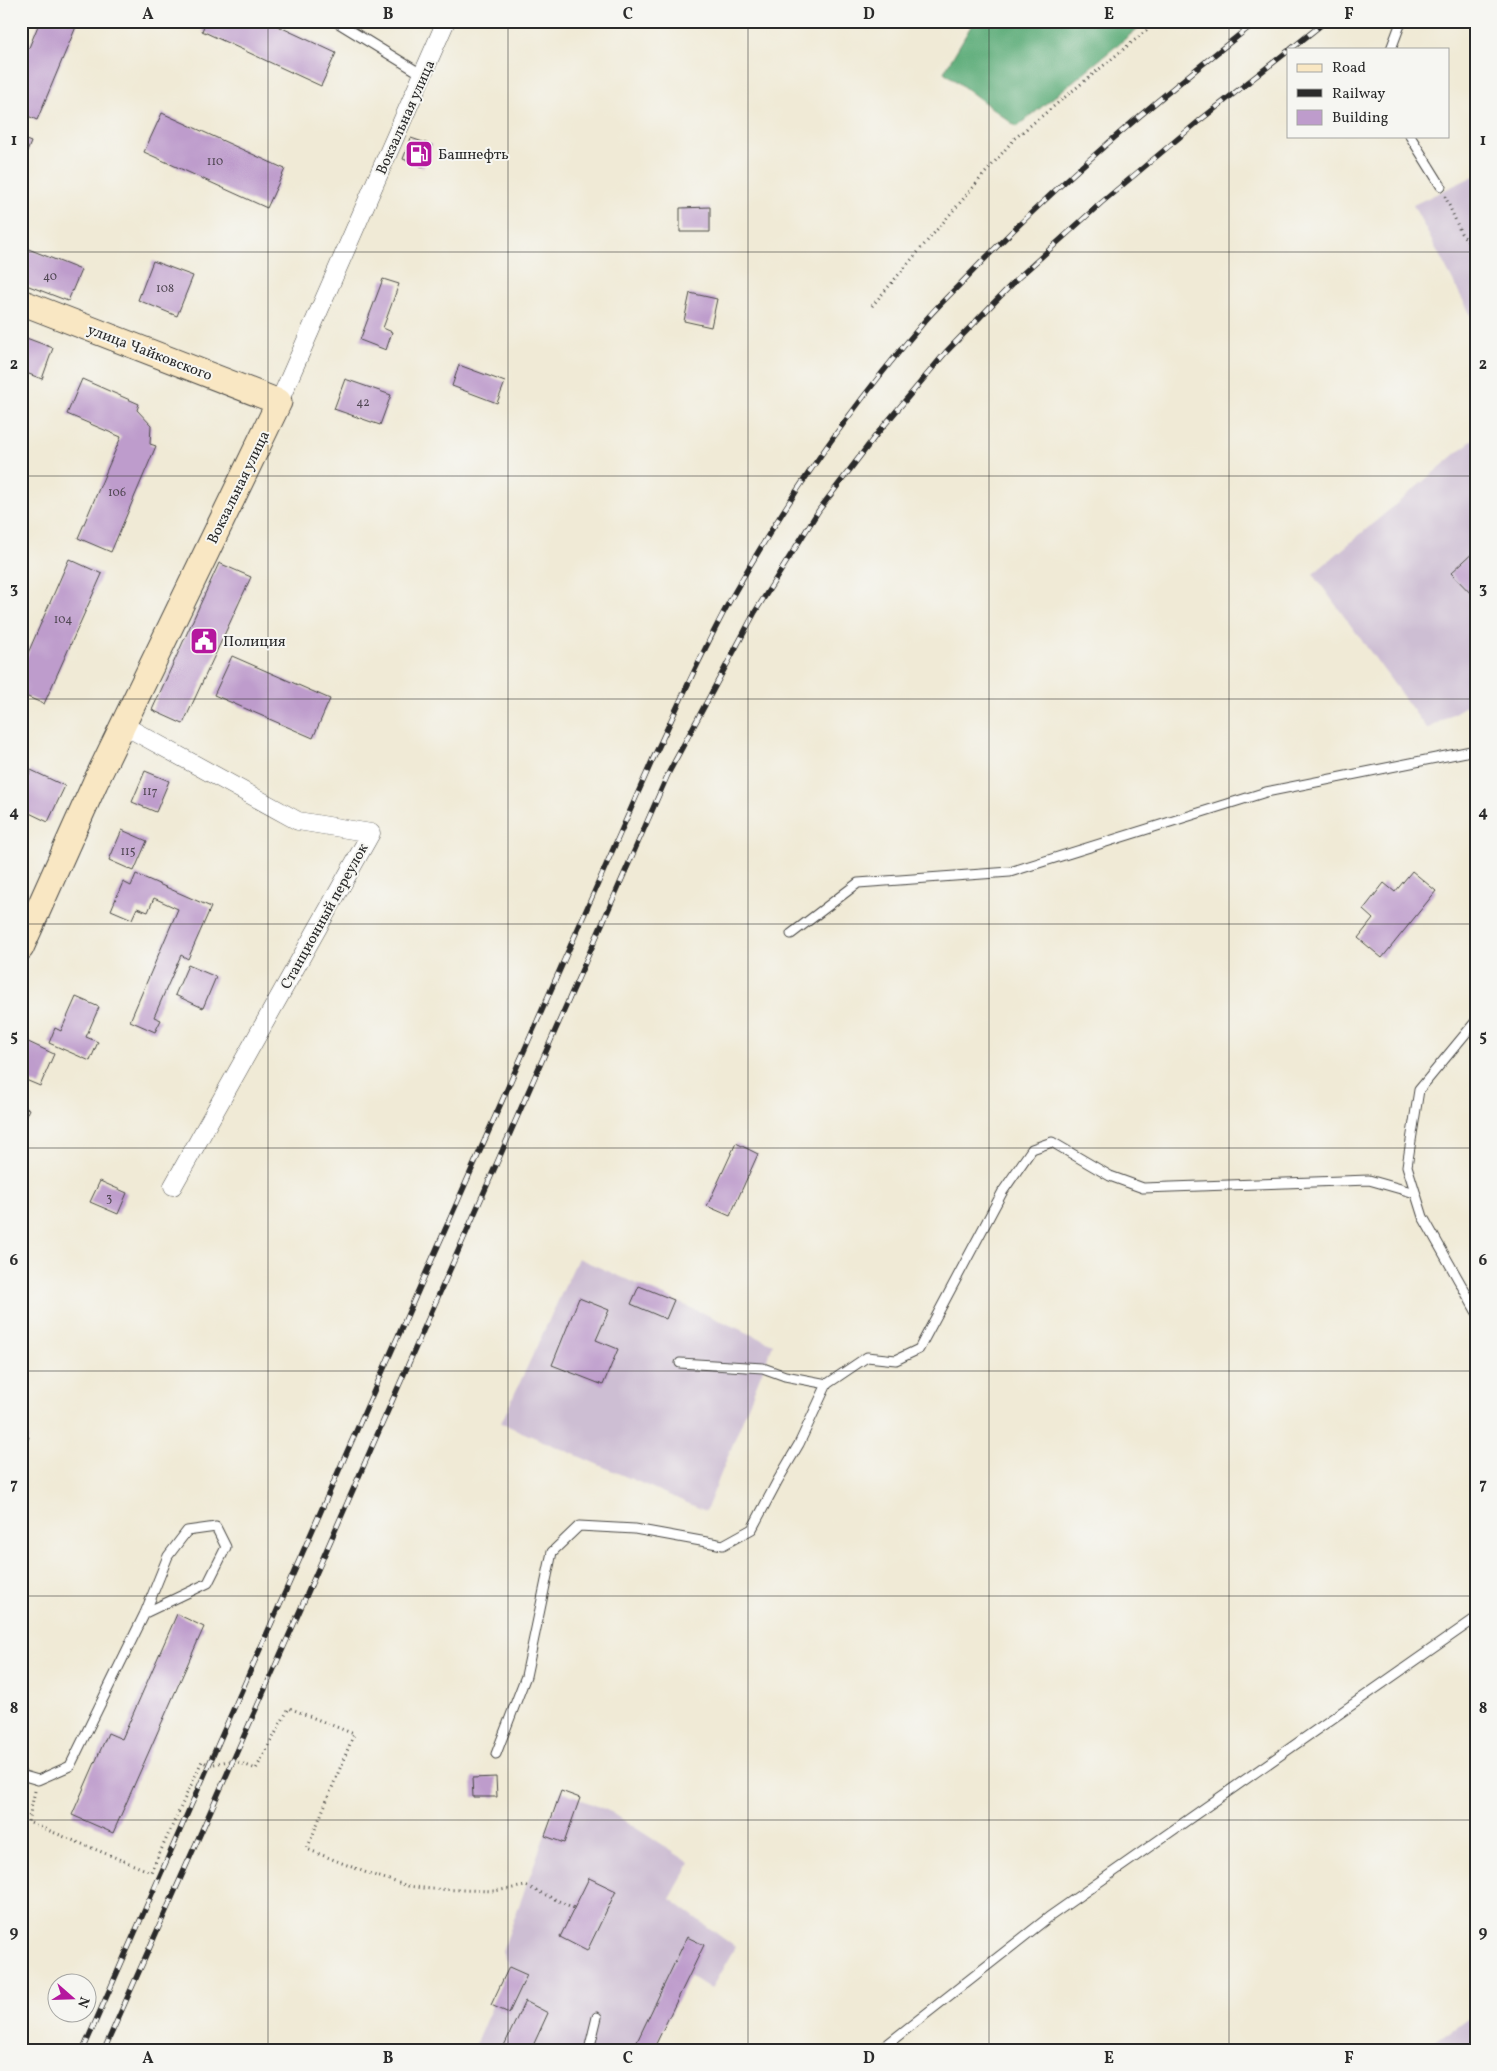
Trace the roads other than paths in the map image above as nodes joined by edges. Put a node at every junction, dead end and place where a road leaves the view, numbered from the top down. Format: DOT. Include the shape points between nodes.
graph roads {
  1 [pos="335,21"];
  2 [pos="446,21"];
  3 [pos="1404,21"];
  4 [pos="1391,48"];
  5 [pos="423,75"];
  6 [pos="1411,138"];
  7 [pos="1441,186"];
  8 [pos="21,302"];
  9 [pos="279,402"];
  10 [pos="123,725"];
  11 [pos="1476,750"];
  12 [pos="791,934"];
  13 [pos="21,948"];
  14 [pos="1476,1021"];
  15 [pos="173,1186"];
  16 [pos="1415,1192"];
  17 [pos="1476,1311"];
  18 [pos="680,1363"];
  19 [pos="827,1384"];
  20 [pos="145,1613"];
  21 [pos="1476,1618"];
  22 [pos="496,1754"];
  23 [pos="21,1775"];
  24 [pos="597,2017"];
  25 [pos="589,2050"];
  26 [pos="880,2050"];
  1 -- 5 [label="lane"];
  2 -- 5 [label="street, Вокзальная улица"];
  3 -- 4 [label="lane"];
  5 -- 9 [label="street, Вокзальная улица"];
  6 -- 7 [label="lane"];
  8 -- 9 [label="street, улица Чайковского"];
  9 -- 10 [label="street, Вокзальная улица"];
  10 -- 13 [label="street, Вокзальная улица"];
  10 -- 15 [label="street, Станционный переулок" via="298,821 371,833"];
  11 -- 12 [label="lane" via="1266,792 1010,872 858,883"];
  14 -- 16 [label="lane" via="1420,1090 1407,1166"];
  16 -- 17 [label="lane" via="1423,1218"];
  16 -- 19 [label="lane" via="1369,1180 1142,1188 1110,1176 1052,1142 1032,1149 1003,1191 918,1350 896,1360 866,1356"];
  18 -- 19 [label="lane" via="763,1368"];
  19 -- 22 [label="lane" via="799,1444 752,1529 723,1545 634,1529 579,1526 552,1552 526,1676"];
  20 -- 20 [label="lane" via="168,1556 188,1531 216,1527 226,1547 208,1583"];
  20 -- 23 [label="lane" via="70,1766 38,1780"];
  21 -- 26 [label="lane" via="1049,1917"];
  24 -- 25 [label="lane"];
}
